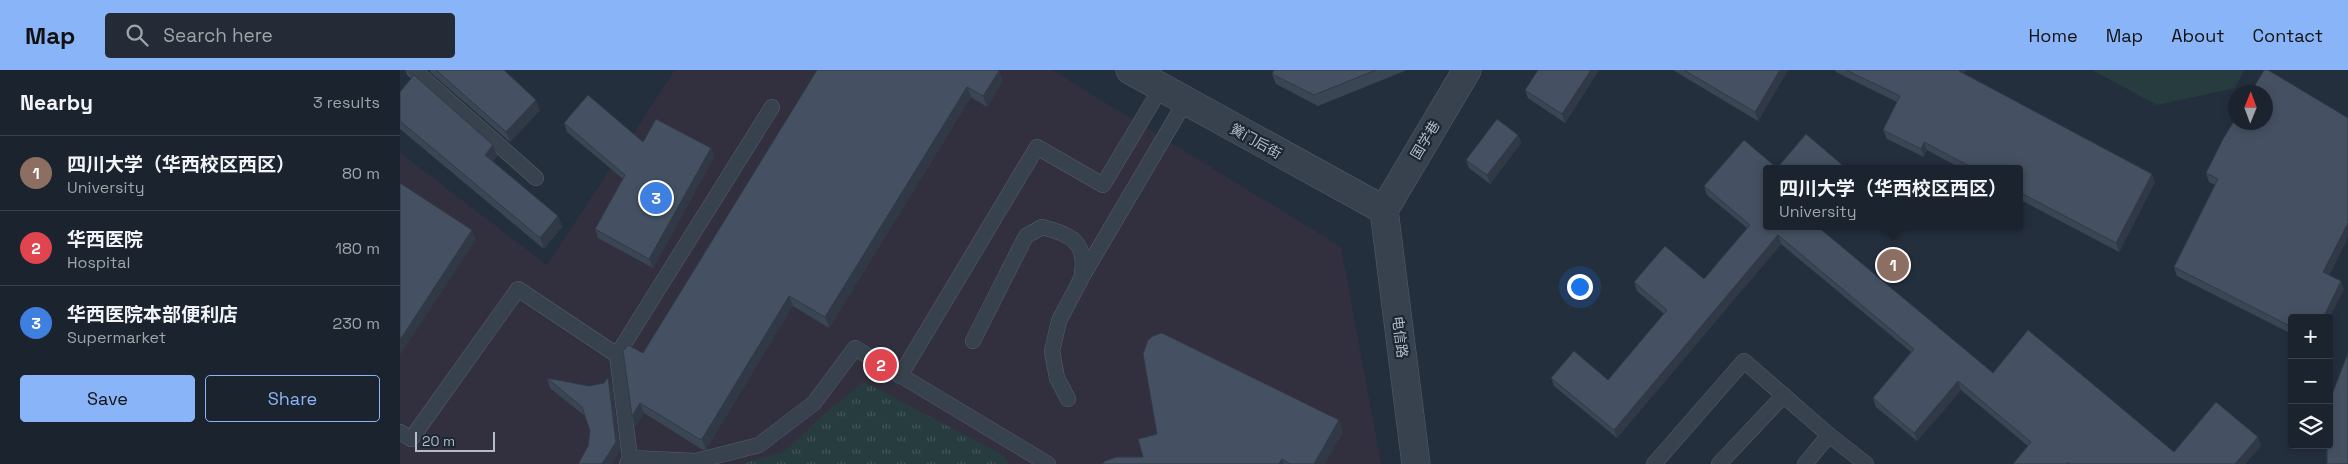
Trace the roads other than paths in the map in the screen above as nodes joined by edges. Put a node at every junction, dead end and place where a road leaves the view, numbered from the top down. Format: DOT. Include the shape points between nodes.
graph roads {
  1 [pos="414,70"];
  2 [pos="1130,70"];
  3 [pos="1467,70"];
  4 [pos="1161,88"];
  5 [pos="1185,102"];
  6 [pos="772,107"];
  7 [pos="536,178"];
  8 [pos="1384,210"];
  9 [pos="1082,277"];
  10 [pos="973,341"];
  11 [pos="617,355"];
  12 [pos="900,376"];
  13 [pos="1784,395"];
  14 [pos="1068,399"];
  15 [pos="400,432"];
  16 [pos="1829,435"];
  17 [pos="628,461"];
  18 [pos="1048,464"];
  19 [pos="1416,464"];
  20 [pos="1654,464"];
  21 [pos="1719,464"];
  22 [pos="1805,464"];
  23 [pos="1866,464"];
  1 -- 7 [label="lane"];
  2 -- 4 [label="street, 黉门后街"];
  3 -- 8 [label="street, 国学巷"];
  4 -- 5 [label="street, 黉门后街"];
  4 -- 12 [label="lane" via="1103,185 1037,147"];
  5 -- 8 [label="street, 黉门后街"];
  5 -- 9 [label="lane"];
  6 -- 11 [label="lane"];
  8 -- 19 [label="street, 电信路"];
  9 -- 10 [label="lane" via="1084,260 1078,243 1061,232 1042,227 1026,236"];
  9 -- 14 [label="lane" via="1059,321 1052,351 1056,378"];
  11 -- 15 [label="lane" via="518,289 411,439"];
  11 -- 17 [label="lane"];
  12 -- 17 [label="lane" via="855,348 814,403 759,445 696,461"];
  12 -- 18 [label="lane"];
  13 -- 16 [label="lane"];
  13 -- 20 [label="lane" via="1744,361"];
  13 -- 21 [label="lane"];
  16 -- 22 [label="lane"];
  16 -- 23 [label="lane"];
}
